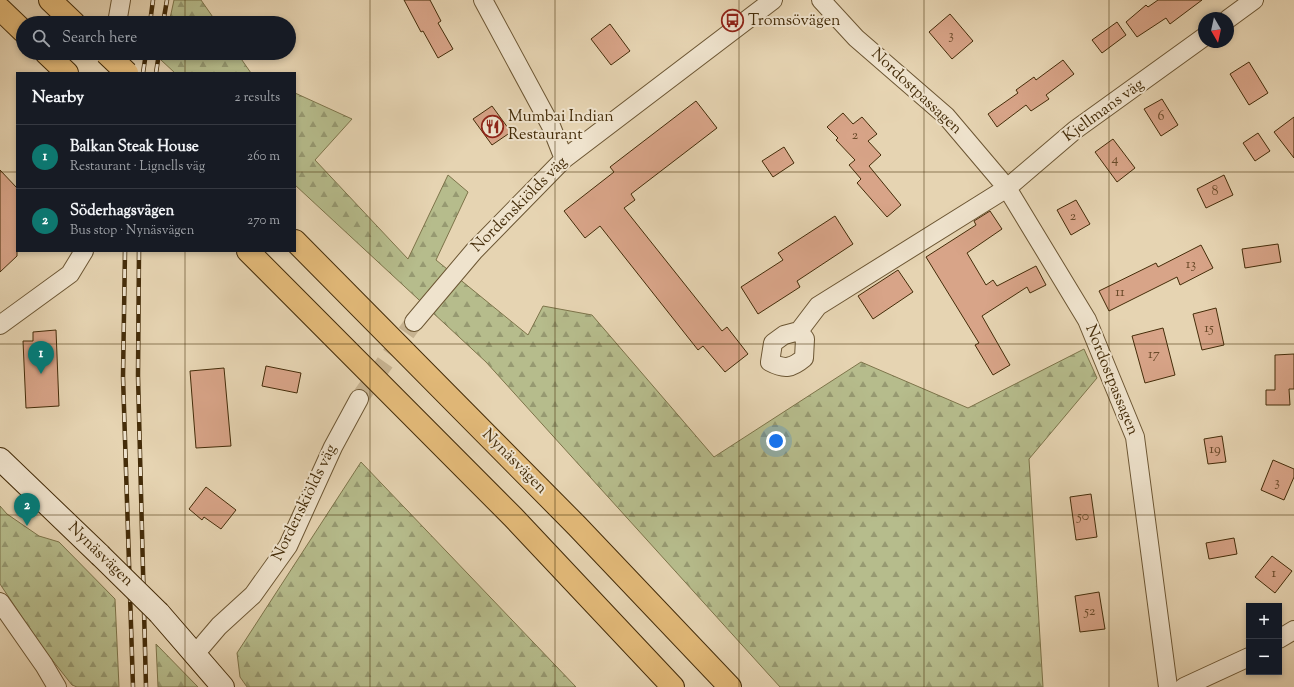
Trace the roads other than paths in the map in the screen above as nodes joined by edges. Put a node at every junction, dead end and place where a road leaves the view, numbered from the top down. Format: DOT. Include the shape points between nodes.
graph roads {
  1 [pos="50,0"];
  2 [pos="121,0"];
  3 [pos="483,0"];
  4 [pos="773,0"];
  5 [pos="820,0"];
  6 [pos="1254,0"];
  7 [pos="0,9"];
  8 [pos="1234,15"];
  9 [pos="67,16"];
  10 [pos="118,16"];
  11 [pos="16,24"];
  12 [pos="1198,41"];
  13 [pos="53,60"];
  14 [pos="113,60"];
  15 [pos="113,60"];
  16 [pos="66,72"];
  17 [pos="112,72"];
  18 [pos="126,72"];
  19 [pos="564,160"];
  20 [pos="1006,188"];
  21 [pos="296,242"];
  22 [pos="83,252"];
  23 [pos="249,252"];
  24 [pos="414,322"];
  25 [pos="0,325"];
  26 [pos="799,331"];
  27 [pos="359,399"];
  28 [pos="0,459"];
  29 [pos="0,602"];
  30 [pos="1294,630"];
  31 [pos="1282,637"];
  32 [pos="196,654"];
  33 [pos="1246,658"];
  34 [pos="57,687"];
  35 [pos="223,687"];
  36 [pos="673,687"];
  37 [pos="730,687"];
  38 [pos="1168,687"];
  39 [pos="1184,687"];
  1 -- 9 [label="highway"];
  2 -- 10 [label="street"];
  3 -- 19 [label="street" via="551,126"];
  4 -- 19 [label="street, Nordenskiölds väg"];
  5 -- 20 [label="street, Nordostpassagen" via="856,38 946,116"];
  6 -- 8 [label="street"];
  7 -- 11 [label="highway"];
  12 -- 20 [label="street, Kjellmans väg" via="1075,130"];
  13 -- 16 [label="highway"];
  14 -- 18 [label="highway, bridge"];
  15 -- 17 [label="street"];
  19 -- 24 [label="street, Nordenskiölds väg" via="474,251"];
  20 -- 26 [label="street" via="818,306"];
  20 -- 38 [label="street, Nordostpassagen" via="1087,320 1135,437"];
  21 -- 37 [label="highway, Nynäsvägen" via="578,526"];
  22 -- 25 [label="street" via="70,274"];
  23 -- 36 [label="highway" via="512,517"];
  27 -- 32 [label="street, Nordenskiölds väg" via="333,447 288,546 253,594 219,626"];
  28 -- 32 [label="street, Nynäsvägen, bridge" via="159,613"];
  29 -- 34 [label="street"];
  30 -- 31 [label="street"];
  32 -- 35 [label="street, Nynäsvägen"];
  33 -- 39 [label="street"];
}
